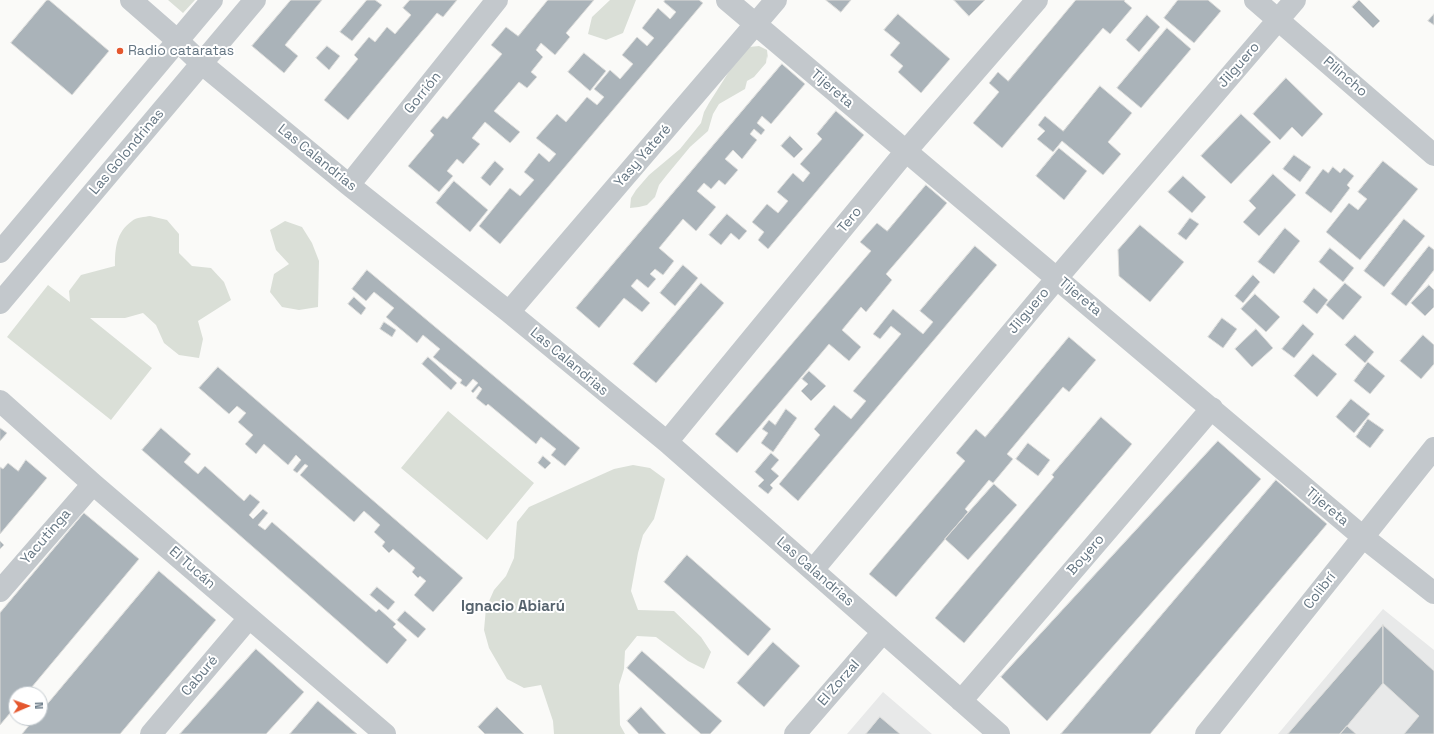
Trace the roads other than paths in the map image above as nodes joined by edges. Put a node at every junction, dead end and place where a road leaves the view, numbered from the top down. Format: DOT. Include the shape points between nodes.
graph roads {
  1 [pos="131,0"];
  2 [pos="212,0"];
  3 [pos="254,0"];
  4 [pos="497,0"];
  5 [pos="727,0"];
  6 [pos="776,0"];
  7 [pos="1037,0"];
  8 [pos="1255,0"];
  9 [pos="1295,0"];
  10 [pos="1278,19"];
  11 [pos="756,24"];
  12 [pos="178,41"];
  13 [pos="201,64"];
  14 [pos="906,151"];
  15 [pos="1434,156"];
  16 [pos="349,185"];
  17 [pos="0,252"];
  18 [pos="1057,278"];
  19 [pos="0,303"];
  20 [pos="509,312"];
  21 [pos="0,401"];
  22 [pos="1212,408"];
  23 [pos="666,442"];
  24 [pos="1434,448"];
  25 [pos="93,484"];
  26 [pos="1363,537"];
  27 [pos="813,570"];
  28 [pos="0,591"];
  29 [pos="1434,593"];
  30 [pos="249,618"];
  31 [pos="884,632"];
  32 [pos="961,701"];
  33 [pos="151,734"];
  34 [pos="385,734"];
  35 [pos="795,734"];
  36 [pos="999,734"];
  37 [pos="1206,734"];
  1 -- 12 [label="street, Las Calandrias"];
  2 -- 12 [label="street"];
  3 -- 13 [label="street, Las Golondrinas"];
  4 -- 16 [label="street, Gorrión"];
  5 -- 11 [label="street, Tijereta"];
  6 -- 11 [label="street, Yasy Yateré"];
  7 -- 14 [label="street, Tero"];
  8 -- 10 [label="street, Pilincho"];
  9 -- 10 [label="street, Jilguero"];
  10 -- 15 [label="street, Pilincho"];
  10 -- 18 [label="street, Jilguero"];
  11 -- 14 [label="street, Tijereta"];
  11 -- 20 [label="street, Yasy Yateré"];
  12 -- 13 [label="street, Las Calandrias"];
  12 -- 17 [label="street"];
  13 -- 16 [label="street, Las Calandrias"];
  13 -- 19 [label="street, Las Golondrinas"];
  14 -- 18 [label="street, Tijereta"];
  14 -- 23 [label="street, Tero"];
  16 -- 20 [label="street, Las Calandrias"];
  18 -- 22 [label="street, Tijereta"];
  18 -- 27 [label="street, Jilguero"];
  20 -- 23 [label="street, Las Calandrias"];
  21 -- 25 [label="street, El Tucán"];
  22 -- 26 [label="street, Tijereta"];
  22 -- 32 [label="street, Boyero"];
  23 -- 27 [label="street, Las Calandrias"];
  24 -- 26 [label="street, Colibrí"];
  25 -- 28 [label="street, Yacutinga"];
  25 -- 30 [label="street, El Tucán"];
  26 -- 29 [label="street, Tijereta"];
  26 -- 37 [label="street, Colibrí"];
  27 -- 31 [label="street, Las Calandrias"];
  30 -- 33 [label="street, Caburé"];
  30 -- 34 [label="street, El Tucán"];
  31 -- 32 [label="street, Las Calandrias"];
  31 -- 35 [label="street, El Zorzal"];
  32 -- 36 [label="street, Las Calandrias"];
}
